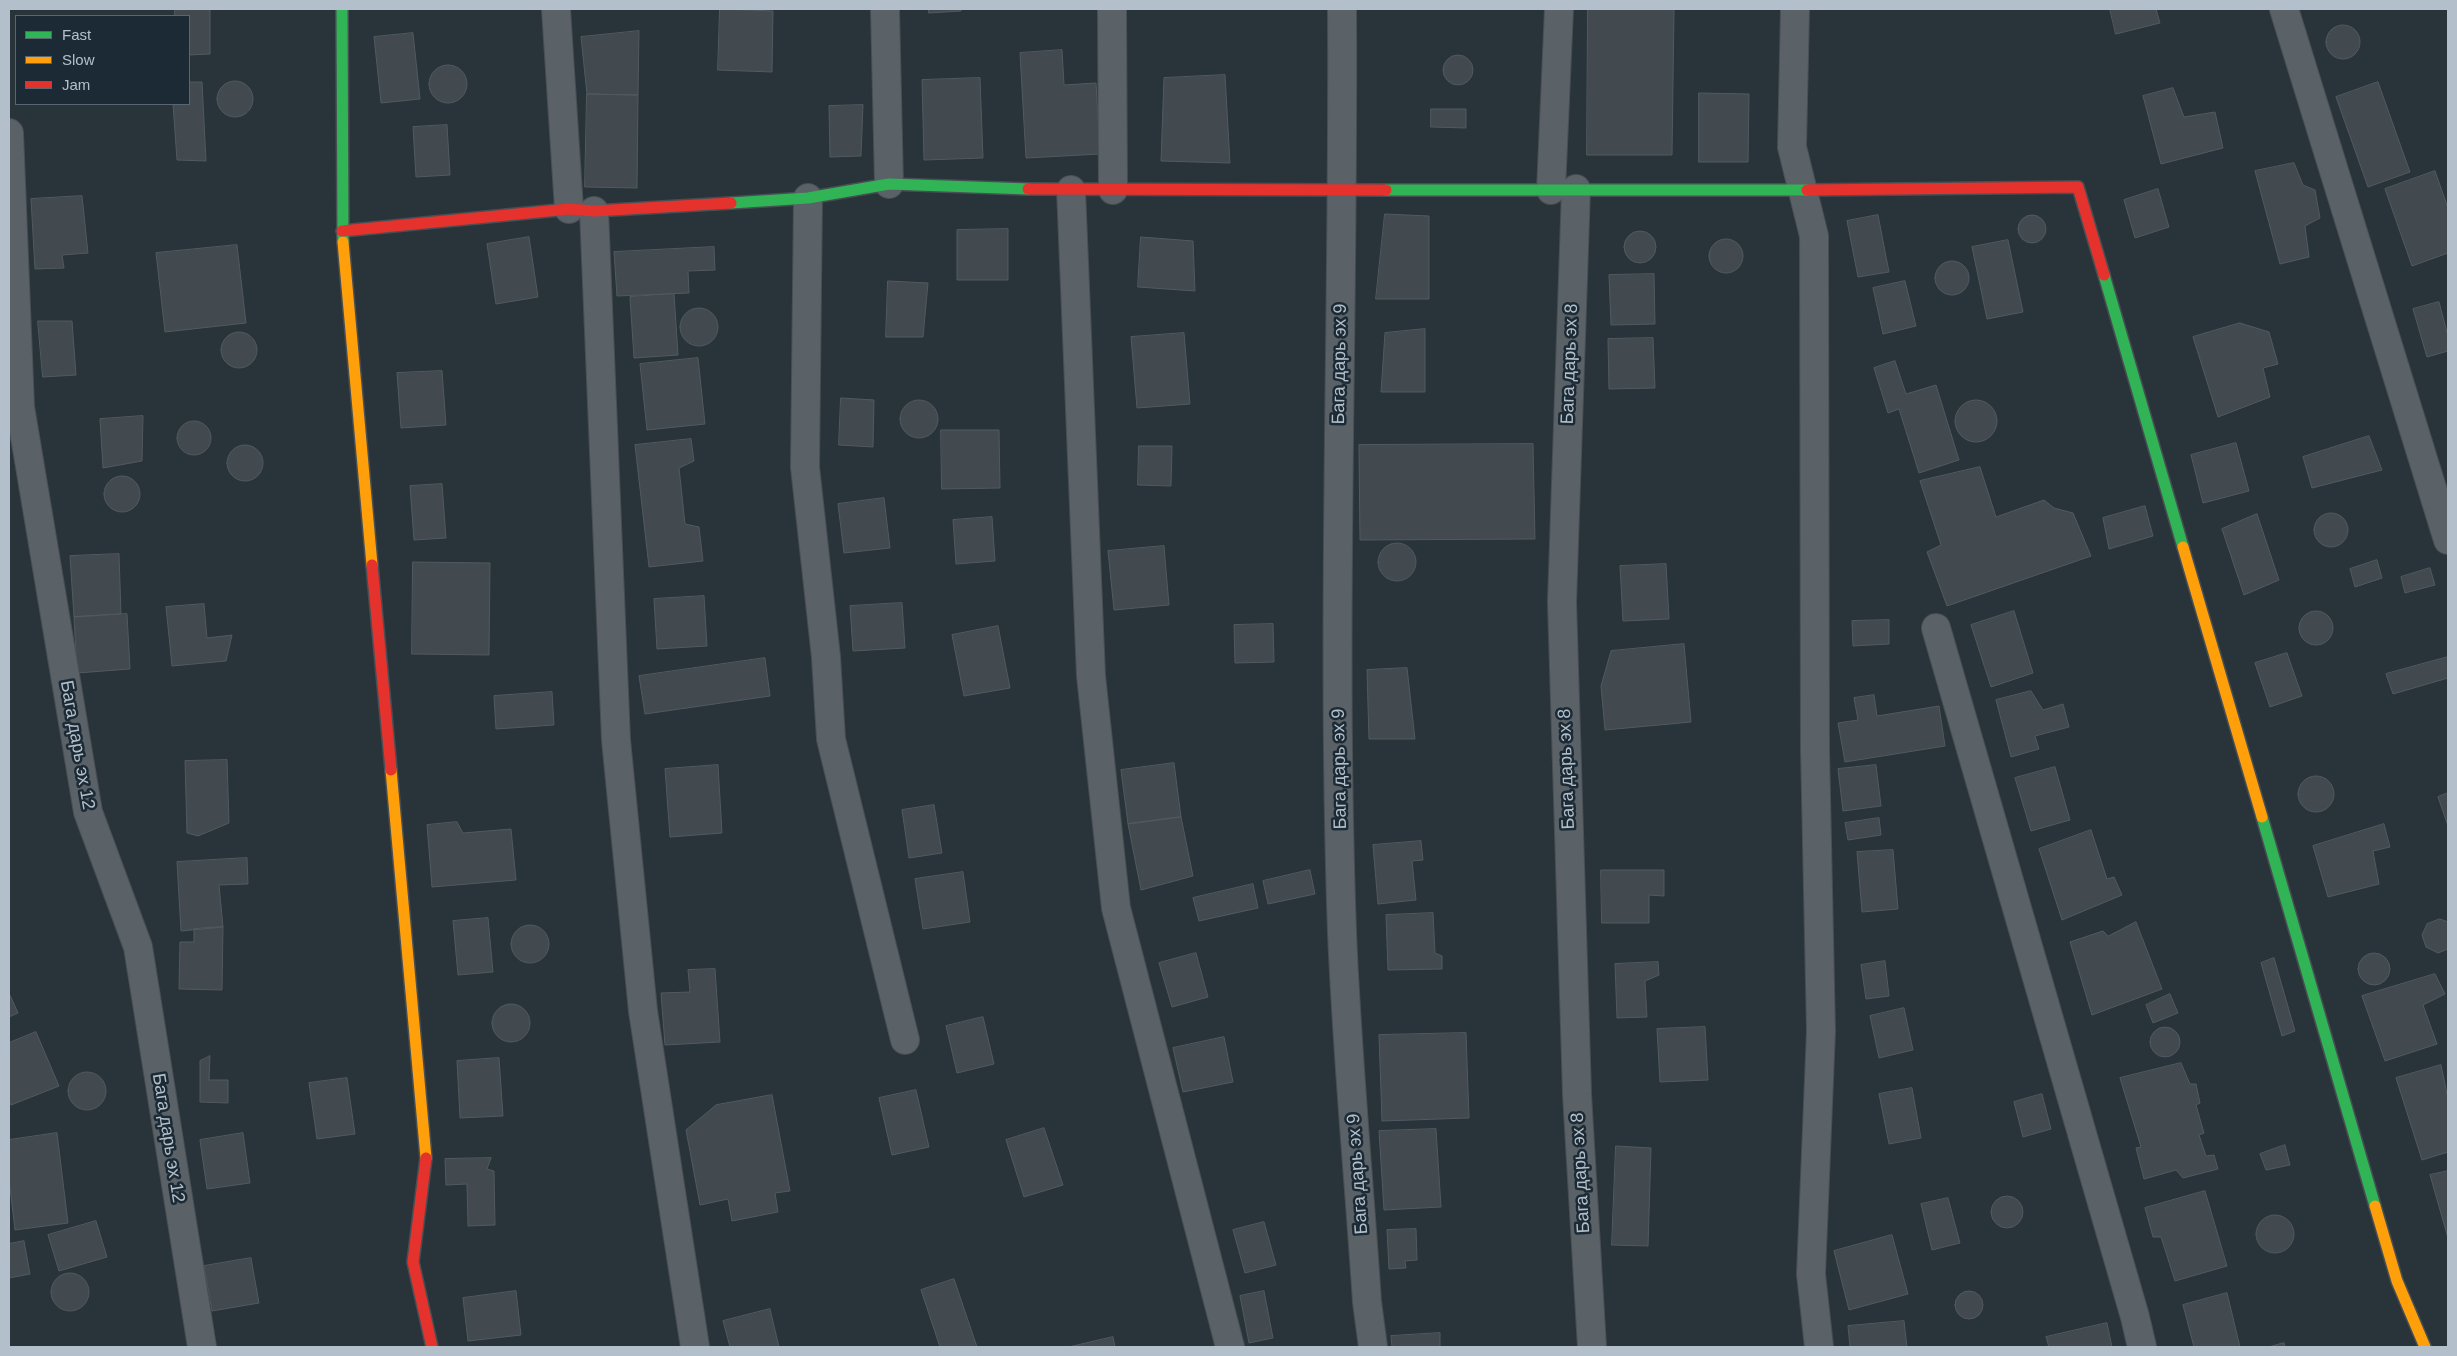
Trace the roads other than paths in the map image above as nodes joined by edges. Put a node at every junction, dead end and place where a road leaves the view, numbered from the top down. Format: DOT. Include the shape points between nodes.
graph roads {
  1 [pos="342,9"];
  2 [pos="556,9"];
  3 [pos="884,9"];
  4 [pos="1112,9"];
  5 [pos="1342,9"];
  6 [pos="1559,9"];
  7 [pos="1795,9"];
  8 [pos="2284,9"];
  9 [pos="9,133"];
  10 [pos="889,184"];
  11 [pos="1071,190"];
  12 [pos="1112,190"];
  13 [pos="1343,190"];
  14 [pos="1564,190"];
  15 [pos="1804,190"];
  16 [pos="808,198"];
  17 [pos="581,210"];
  18 [pos="342,230"];
  19 [pos="14,407"];
  20 [pos="2448,540"];
  21 [pos="1936,628"];
  22 [pos="906,1040"];
  23 [pos="202,1347"];
  24 [pos="432,1347"];
  25 [pos="695,1347"];
  26 [pos="1230,1347"];
  27 [pos="1374,1347"];
  28 [pos="1592,1347"];
  29 [pos="1819,1347"];
  30 [pos="2142,1347"];
  31 [pos="2425,1347"];
  1 -- 18 [label="street"];
  2 -- 17 [label="street"];
  3 -- 10 [label="street"];
  4 -- 12 [label="street"];
  5 -- 13 [label="street, Бага дарь эх 9"];
  6 -- 14 [label="street, Бага дарь эх 8"];
  7 -- 15 [label="street" via="1792,146"];
  8 -- 20 [label="street"];
  9 -- 19 [label="street, Бага дарь эх 12"];
  10 -- 11 [label="street"];
  10 -- 16 [label="street"];
  11 -- 12 [label="street"];
  11 -- 26 [label="street" via="1091,676 1116,908"];
  12 -- 13 [label="street"];
  13 -- 14 [label="street"];
  13 -- 27 [label="street, Бага дарь эх 9" via="1337,538 1342,934 1367,1302"];
  14 -- 15 [label="street"];
  14 -- 28 [label="street, Бага дарь эх 8" via="1562,602 1577,1094"];
  15 -- 29 [label="street" via="1814,236 1815,749 1822,1031 1811,1274"];
  15 -- 31 [label="street" via="2078,187 2394,1272"];
  16 -- 17 [label="street"];
  16 -- 22 [label="street" via="804,467 826,657 831,739"];
  17 -- 18 [label="street"];
  17 -- 25 [label="street" via="616,740 643,1011"];
  18 -- 24 [label="street" via="427,1165 413,1262"];
  19 -- 23 [label="street, Бага дарь эх 12" via="88,812 138,947"];
  21 -- 30 [label="street"];
}
